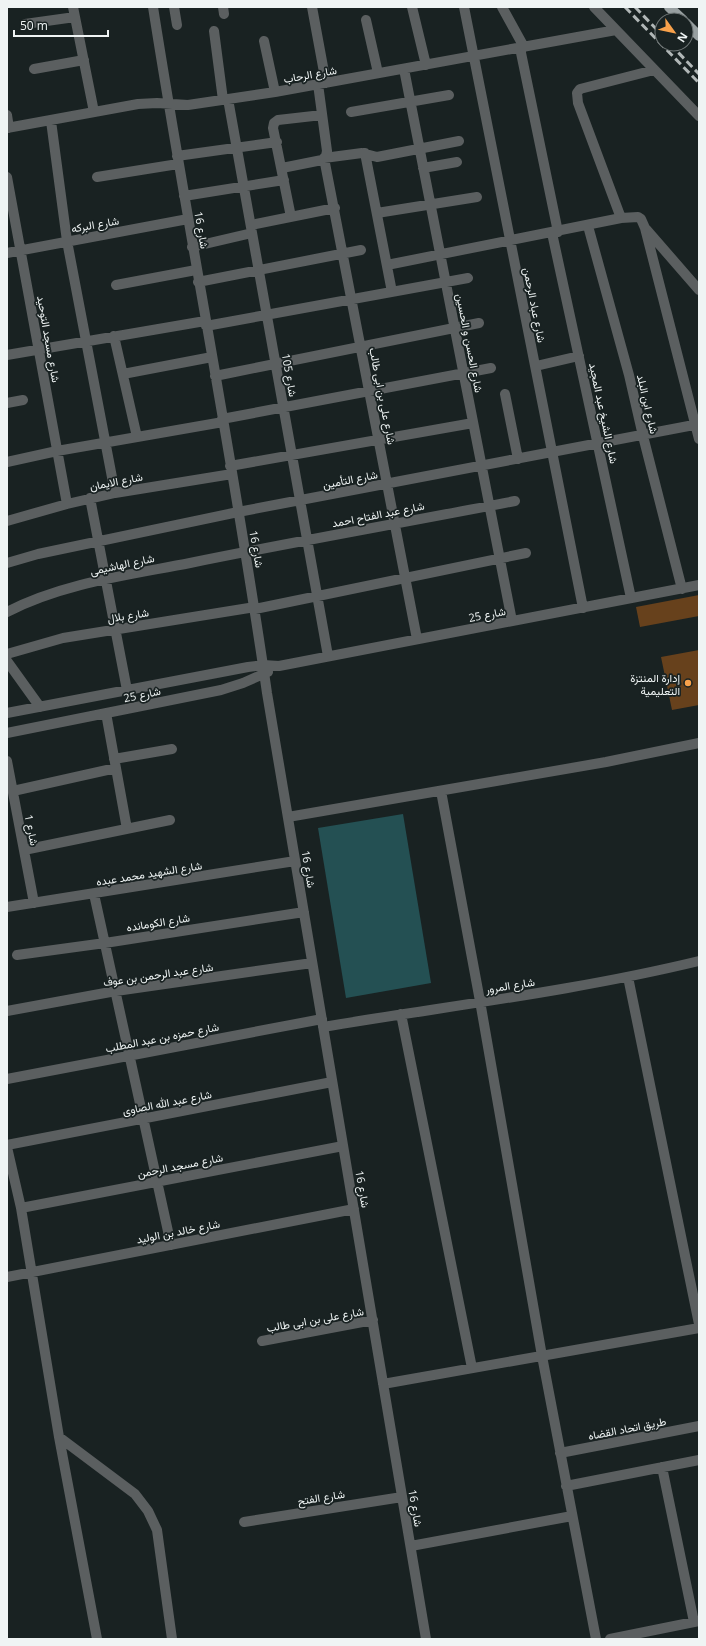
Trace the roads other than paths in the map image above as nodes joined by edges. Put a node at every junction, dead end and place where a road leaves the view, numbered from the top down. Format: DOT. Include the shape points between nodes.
graph roads {
  1 [pos="153,7"];
  2 [pos="174,7"];
  3 [pos="312,7"];
  4 [pos="412,7"];
  5 [pos="464,7"];
  6 [pos="502,7"];
  7 [pos="594,7"];
  8 [pos="74,12"];
  9 [pos="366,20"];
  10 [pos="25,24"];
  11 [pos="177,25"];
  12 [pos="616,30"];
  13 [pos="214,31"];
  14 [pos="264,41"];
  15 [pos="522,47"];
  16 [pos="474,56"];
  17 [pos="84,60"];
  18 [pos="426,65"];
  19 [pos="34,69"];
  20 [pos="404,69"];
  21 [pos="654,70"];
  22 [pos="378,73"];
  23 [pos="322,84"];
  24 [pos="275,92"];
  25 [pos="449,94"];
  26 [pos="226,99"];
  27 [pos="410,102"];
  28 [pos="168,103"];
  29 [pos="94,112"];
  30 [pos="351,112"];
  31 [pos="7,114"];
  32 [pos="322,115"];
  33 [pos="699,116"];
  34 [pos="51,121"];
  35 [pos="8,128"];
  36 [pos="459,141"];
  37 [pos="276,142"];
  38 [pos="237,147"];
  39 [pos="420,148"];
  40 [pos="365,153"];
  41 [pos="324,158"];
  42 [pos="177,160"];
  43 [pos="457,162"];
  44 [pos="282,168"];
  45 [pos="423,168"];
  46 [pos="7,177"];
  47 [pos="97,177"];
  48 [pos="284,180"];
  49 [pos="244,187"];
  50 [pos="184,196"];
  51 [pos="477,197"];
  52 [pos="430,204"];
  53 [pos="335,208"];
  54 [pos="378,213"];
  55 [pos="10,216"];
  56 [pos="291,217"];
  57 [pos="621,218"];
  58 [pos="188,219"];
  59 [pos="643,223"];
  60 [pos="588,226"];
  61 [pos="251,229"];
  62 [pos="555,232"];
  63 [pos="67,241"];
  64 [pos="510,241"];
  65 [pos="192,247"];
  66 [pos="361,250"];
  67 [pos="20,251"];
  68 [pos="7,253"];
  69 [pos="344,253"];
  70 [pos="440,255"];
  71 [pos="387,265"];
  72 [pos="196,270"];
  73 [pos="259,270"];
  74 [pos="468,278"];
  75 [pos="198,282"];
  76 [pos="446,282"];
  77 [pos="116,285"];
  78 [pos="699,290"];
  79 [pos="392,292"];
  80 [pos="352,299"];
  81 [pos="267,315"];
  82 [pos="206,323"];
  83 [pos="479,323"];
  84 [pos="455,328"];
  85 [pos="114,336"];
  86 [pos="86,341"];
  87 [pos="361,347"];
  88 [pos="38,349"];
  89 [pos="7,355"];
  90 [pos="579,356"];
  91 [pos="212,357"];
  92 [pos="276,364"];
  93 [pos="536,366"];
  94 [pos="491,368"];
  95 [pos="123,374"];
  96 [pos="464,374"];
  97 [pos="215,376"];
  98 [pos="370,391"];
  99 [pos="505,394"];
  100 [pos="23,400"];
  101 [pos="7,403"];
  102 [pos="284,408"];
  103 [pos="223,420"];
  104 [pos="473,423"];
  105 [pos="697,425"];
  106 [pos="642,436"];
  107 [pos="137,437"];
  108 [pos="379,439"];
  109 [pos="699,439"];
  110 [pos="106,442"];
  111 [pos="598,444"];
  112 [pos="57,451"];
  113 [pos="552,452"];
  114 [pos="292,455"];
  115 [pos="518,459"];
  116 [pos="7,462"];
  117 [pos="482,466"];
  118 [pos="231,470"];
  119 [pos="388,484"];
  120 [pos="115,493"];
  121 [pos="90,498"];
  122 [pos="300,501"];
  123 [pos="515,501"];
  124 [pos="67,504"];
  125 [pos="490,506"];
  126 [pos="238,512"];
  127 [pos="7,521"];
  128 [pos="395,523"];
  129 [pos="308,540"];
  130 [pos="99,542"];
  131 [pos="245,552"];
  132 [pos="526,553"];
  133 [pos="500,558"];
  134 [pos="7,563"];
  135 [pos="406,578"];
  136 [pos="107,579"];
  137 [pos="699,585"];
  138 [pos="682,589"];
  139 [pos="318,596"];
  140 [pos="631,598"];
  141 [pos="255,608"];
  142 [pos="583,608"];
  143 [pos="7,612"];
  144 [pos="512,621"];
  145 [pos="116,629"];
  146 [pos="417,639"];
  147 [pos="7,654"];
  148 [pos="328,656"];
  149 [pos="7,661"];
  150 [pos="263,670"];
  151 [pos="127,690"];
  152 [pos="40,707"];
  153 [pos="106,713"];
  154 [pos="7,714"];
  155 [pos="7,733"];
  156 [pos="699,743"];
  157 [pos="172,750"];
  158 [pos="7,761"];
  159 [pos="115,764"];
  160 [pos="13,791"];
  161 [pos="442,791"];
  162 [pos="288,817"];
  163 [pos="170,820"];
  164 [pos="127,829"];
  165 [pos="24,850"];
  166 [pos="295,861"];
  167 [pos="94,894"];
  168 [pos="34,903"];
  169 [pos="7,907"];
  170 [pos="304,912"];
  171 [pos="105,943"];
  172 [pos="17,955"];
  173 [pos="699,961"];
  174 [pos="312,963"];
  175 [pos="628,977"];
  176 [pos="116,992"];
  177 [pos="480,1002"];
  178 [pos="7,1011"];
  179 [pos="401,1014"];
  180 [pos="322,1023"];
  181 [pos="130,1055"];
  182 [pos="7,1079"];
  183 [pos="332,1082"];
  184 [pos="143,1118"];
  185 [pos="7,1146"];
  186 [pos="343,1146"];
  187 [pos="157,1182"];
  188 [pos="20,1208"];
  189 [pos="354,1209"];
  190 [pos="171,1244"];
  191 [pos="31,1272"];
  192 [pos="7,1277"];
  193 [pos="373,1320"];
  194 [pos="699,1324"];
  195 [pos="699,1328"];
  196 [pos="262,1341"];
  197 [pos="542,1356"];
  198 [pos="472,1368"];
  199 [pos="383,1384"];
  200 [pos="699,1426"];
  201 [pos="59,1437"];
  202 [pos="560,1453"];
  203 [pos="699,1460"];
  204 [pos="662,1467"];
  205 [pos="566,1486"];
  206 [pos="402,1497"];
  207 [pos="572,1516"];
  208 [pos="244,1522"];
  209 [pos="411,1546"];
  210 [pos="696,1622"];
  211 [pos="97,1639"];
  212 [pos="172,1639"];
  213 [pos="426,1639"];
  214 [pos="596,1639"];
  215 [pos="610,1639"];
  1 -- 28 [label="street, شارع 16"];
  2 -- 11 [label="street"];
  3 -- 23 [label="street, شارع على بن ابى طالب"];
  4 -- 18 [label="street"];
  5 -- 16 [label="street, شارع عباد الرحمن"];
  6 -- 15 [label="street, شارع الشيخ عبد المجيد"];
  7 -- 12 [label="street"];
  8 -- 10 [label="street"];
  8 -- 17 [label="street"];
  9 -- 22 [label="street"];
  12 -- 15 [label="street, شارع الرحاب"];
  12 -- 21 [label="street"];
  13 -- 26 [label="street, شارع 105"];
  14 -- 24 [label="street"];
  15 -- 16 [label="street, شارع الرحاب"];
  15 -- 62 [label="street, شارع الشيخ عبد المجيد"];
  16 -- 18 [label="street, شارع الرحاب"];
  16 -- 64 [label="street, شارع عباد الرحمن"];
  17 -- 19 [label="street"];
  17 -- 29 [label="street"];
  18 -- 20 [label="street, شارع الرحاب"];
  20 -- 22 [label="street, شارع الرحاب"];
  20 -- 27 [label="street, شارع الحسن و الحسين"];
  21 -- 33 [label="street"];
  21 -- 57 [label="street" via="580,89 577,93 578,103"];
  22 -- 23 [label="street, شارع الرحاب"];
  23 -- 24 [label="street, شارع الرحاب"];
  23 -- 32 [label="street, شارع على بن ابى طالب"];
  24 -- 26 [label="street, شارع الرحاب"];
  25 -- 27 [label="street"];
  26 -- 28 [label="street, شارع الرحاب" via="188,105"];
  26 -- 38 [label="street, شارع 105"];
  27 -- 30 [label="street"];
  27 -- 39 [label="street, شارع الحسن و الحسين"];
  28 -- 29 [label="street, شارع الرحاب" via="138,104"];
  28 -- 42 [label="street, شارع 16"];
  29 -- 34 [label="street, شارع الرحاب"];
  31 -- 35 [label="street"];
  32 -- 37 [label="street" via="276,121 273,125"];
  32 -- 41 [label="street, شارع على بن ابى طالب" via="327,154"];
  34 -- 35 [label="street, شارع الرحاب"];
  34 -- 63 [label="street"];
  36 -- 39 [label="street"];
  37 -- 38 [label="street"];
  37 -- 44 [label="street"];
  38 -- 42 [label="street"];
  38 -- 49 [label="street, شارع 105"];
  39 -- 40 [label="street" via="376,157"];
  39 -- 45 [label="street, شارع الحسن و الحسين"];
  40 -- 41 [label="street"];
  40 -- 54 [label="street"];
  41 -- 44 [label="street"];
  41 -- 53 [label="street, شارع على بن ابى طالب"];
  42 -- 47 [label="street"];
  42 -- 50 [label="street, شارع 16"];
  43 -- 45 [label="street"];
  44 -- 48 [label="street"];
  45 -- 52 [label="street, شارع الحسن و الحسين"];
  46 -- 55 [label="street, شارع مسجد التوحيد"];
  48 -- 49 [label="street"];
  48 -- 56 [label="street"];
  49 -- 50 [label="street"];
  49 -- 61 [label="street, شارع 105"];
  50 -- 58 [label="street, شارع 16"];
  51 -- 52 [label="street"];
  52 -- 54 [label="street"];
  52 -- 70 [label="street, شارع الحسن و الحسين"];
  53 -- 56 [label="street"];
  53 -- 69 [label="street, شارع على بن ابى طالب"];
  54 -- 71 [label="street"];
  55 -- 67 [label="street, شارع مسجد التوحيد"];
  56 -- 61 [label="street"];
  57 -- 59 [label="street" via="638,216"];
  57 -- 60 [label="street"];
  58 -- 63 [label="street, شارع البركه"];
  58 -- 65 [label="street, شارع 16"];
  59 -- 78 [label="street"];
  59 -- 105 [label="street"];
  60 -- 62 [label="street"];
  60 -- 106 [label="street, شارع ابن البلد" via="629,375"];
  61 -- 65 [label="street"];
  61 -- 73 [label="street, شارع 105"];
  62 -- 64 [label="street"];
  62 -- 90 [label="street, شارع الشيخ عبد المجيد"];
  63 -- 67 [label="street, شارع البركه"];
  63 -- 86 [label="street"];
  64 -- 70 [label="street"];
  64 -- 93 [label="street, شارع عباد الرحمن"];
  65 -- 72 [label="street, شارع 16"];
  66 -- 69 [label="street"];
  67 -- 68 [label="street, شارع البركه"];
  67 -- 88 [label="street, شارع مسجد التوحيد"];
  69 -- 73 [label="street"];
  69 -- 80 [label="street, شارع على بن ابى طالب"];
  70 -- 71 [label="street"];
  70 -- 76 [label="street, شارع الحسن و الحسين"];
  71 -- 79 [label="street"];
  72 -- 75 [label="street, شارع 16"];
  72 -- 77 [label="street"];
  73 -- 75 [label="street"];
  73 -- 81 [label="street, شارع 105"];
  74 -- 76 [label="street"];
  75 -- 82 [label="street, شارع 16"];
  76 -- 79 [label="street"];
  76 -- 84 [label="street, شارع الحسن و الحسين"];
  79 -- 80 [label="street"];
  80 -- 81 [label="street"];
  80 -- 87 [label="street, شارع على بن ابى طالب"];
  81 -- 82 [label="street"];
  81 -- 92 [label="street, شارع 105"];
  82 -- 85 [label="street"];
  82 -- 91 [label="street, شارع 16"];
  83 -- 84 [label="street"];
  84 -- 87 [label="street"];
  84 -- 96 [label="street, شارع الحسن و الحسين"];
  85 -- 86 [label="street"];
  85 -- 95 [label="street"];
  86 -- 88 [label="street"];
  86 -- 110 [label="street"];
  87 -- 92 [label="street"];
  87 -- 98 [label="street, شارع على بن ابى طالب"];
  88 -- 89 [label="street"];
  88 -- 112 [label="street, شارع مسجد التوحيد"];
  90 -- 93 [label="street"];
  90 -- 111 [label="street, شارع الشيخ عبد المجيد"];
  91 -- 95 [label="street"];
  91 -- 97 [label="street, شارع 16"];
  92 -- 97 [label="street"];
  92 -- 102 [label="street, شارع 105"];
  93 -- 113 [label="street, شارع عباد الرحمن"];
  94 -- 96 [label="street"];
  95 -- 107 [label="street"];
  96 -- 98 [label="street"];
  96 -- 104 [label="street, شارع الحسن و الحسين"];
  97 -- 103 [label="street, شارع 16"];
  98 -- 102 [label="street"];
  98 -- 108 [label="street, شارع على بن ابى طالب"];
  99 -- 115 [label="street"];
  100 -- 101 [label="street"];
  102 -- 103 [label="street"];
  102 -- 114 [label="street, شارع 105"];
  103 -- 107 [label="street"];
  103 -- 118 [label="street, شارع 16"];
  104 -- 108 [label="street, شارع الايمان"];
  104 -- 117 [label="street, شارع الحسن و الحسين"];
  105 -- 106 [label="street, شارع التأمين"];
  105 -- 109 [label="street"];
  106 -- 111 [label="street, شارع التأمين"];
  106 -- 138 [label="street, شارع ابن البلد"];
  107 -- 110 [label="street"];
  108 -- 114 [label="street, شارع الايمان"];
  108 -- 119 [label="street, شارع على بن ابى طالب"];
  110 -- 112 [label="street"];
  110 -- 120 [label="street"];
  111 -- 113 [label="street, شارع التأمين"];
  111 -- 140 [label="street, شارع الشيخ عبد المجيد"];
  112 -- 116 [label="street"];
  112 -- 124 [label="street, شارع مسجد التوحيد"];
  113 -- 115 [label="street, شارع التأمين"];
  113 -- 142 [label="street, شارع عباد الرحمن"];
  114 -- 118 [label="street, شارع الايمان"];
  114 -- 122 [label="street, شارع 105"];
  115 -- 117 [label="street, شارع التأمين"];
  117 -- 119 [label="street, شارع التأمين"];
  117 -- 125 [label="street, شارع الحسن و الحسين"];
  118 -- 120 [label="street, شارع الايمان"];
  118 -- 126 [label="street, شارع 16"];
  119 -- 122 [label="street, شارع التأمين"];
  119 -- 128 [label="street, شارع على بن ابى طالب"];
  120 -- 121 [label="street, شارع الايمان"];
  121 -- 124 [label="street, شارع الايمان"];
  121 -- 130 [label="street"];
  122 -- 126 [label="street, شارع التأمين"];
  122 -- 129 [label="street, شارع 105"];
  123 -- 125 [label="street, شارع عبد الفتاح احمد"];
  124 -- 127 [label="street, شارع الايمان"];
  125 -- 128 [label="street, شارع عبد الفتاح احمد"];
  125 -- 133 [label="street, شارع الحسن و الحسين"];
  126 -- 130 [label="street, شارع التأمين"];
  126 -- 131 [label="street, شارع 16"];
  128 -- 129 [label="street, شارع عبد الفتاح احمد"];
  128 -- 135 [label="street, شارع على بن ابى طالب"];
  129 -- 131 [label="street, شارع عبد الفتاح احمد"];
  129 -- 139 [label="street, شارع 105"];
  130 -- 134 [label="street, شارع التأمين"];
  130 -- 136 [label="street"];
  131 -- 136 [label="street, شارع الهاشيمى"];
  131 -- 141 [label="street, شارع 16"];
  132 -- 133 [label="street, شارع بلال"];
  133 -- 135 [label="street, شارع بلال"];
  133 -- 144 [label="street, شارع الحسن و الحسين"];
  135 -- 139 [label="street, شارع بلال"];
  135 -- 146 [label="street, شارع على بن ابى طالب"];
  136 -- 143 [label="street, شارع الهاشيمى" via="66,588"];
  136 -- 145 [label="street"];
  137 -- 138 [label="street, شارع 25"];
  138 -- 140 [label="street, شارع 25"];
  139 -- 141 [label="street, شارع بلال"];
  139 -- 148 [label="street, شارع 105"];
  140 -- 142 [label="street, شارع 25"];
  141 -- 145 [label="street, شارع بلال"];
  141 -- 150 [label="street, شارع 16"];
  142 -- 144 [label="street, شارع 25"];
  144 -- 146 [label="street, شارع 25"];
  145 -- 147 [label="street, شارع بلال" via="63,638"];
  145 -- 151 [label="street"];
  146 -- 148 [label="street, شارع 25"];
  148 -- 150 [label="street, شارع 25"];
  149 -- 152 [label="street"];
  150 -- 151 [label="street, شارع 25"];
  150 -- 153 [label="street, شارع 25" via="221,690"];
  150 -- 162 [label="street, شارع 16"];
  151 -- 152 [label="street, شارع 25"];
  152 -- 154 [label="street, شارع 25"];
  153 -- 155 [label="street, شارع 25"];
  153 -- 159 [label="street"];
  156 -- 161 [label="street"];
  157 -- 159 [label="street"];
  158 -- 160 [label="street, شارع 1"];
  159 -- 160 [label="street"];
  159 -- 164 [label="street"];
  160 -- 165 [label="street, شارع 1"];
  161 -- 162 [label="street"];
  161 -- 177 [label="street"];
  162 -- 166 [label="street, شارع 16"];
  163 -- 164 [label="street"];
  164 -- 165 [label="street"];
  165 -- 168 [label="street, شارع 1"];
  166 -- 167 [label="street, شارع الشهيد محمد عبده"];
  166 -- 170 [label="street, شارع 16"];
  167 -- 168 [label="street, شارع الشهيد محمد عبده"];
  167 -- 171 [label="street"];
  168 -- 169 [label="street, شارع الشهيد محمد عبده"];
  170 -- 171 [label="street, شارع الكومانده"];
  170 -- 174 [label="street, شارع 16"];
  171 -- 172 [label="street, شارع الكومانده"];
  171 -- 176 [label="street"];
  173 -- 175 [label="street, شارع المرور"];
  174 -- 176 [label="street, شارع عبد الرحمن بن عوف"];
  174 -- 180 [label="street, شارع 16"];
  175 -- 177 [label="street, شارع المرور"];
  175 -- 194 [label="street"];
  176 -- 178 [label="street, شارع عبد الرحمن بن عوف"];
  176 -- 181 [label="street"];
  177 -- 179 [label="street, شارع المرور"];
  177 -- 197 [label="street"];
  179 -- 180 [label="street, شارع المرور"];
  179 -- 198 [label="street"];
  180 -- 181 [label="street, شارع حمزه بن عبد المطلب"];
  180 -- 183 [label="street, شارع 16"];
  181 -- 182 [label="street, شارع حمزه بن عبد المطلب"];
  181 -- 184 [label="street"];
  183 -- 184 [label="street, شارع عبد الله الصاوى"];
  183 -- 186 [label="street, شارع 16"];
  184 -- 185 [label="street, شارع عبد الله الصاوى"];
  184 -- 187 [label="street"];
  185 -- 188 [label="street"];
  186 -- 187 [label="street, شارع مسجد الرحمن"];
  186 -- 189 [label="street, شارع 16"];
  187 -- 188 [label="street, شارع مسجد الرحمن"];
  187 -- 190 [label="street"];
  188 -- 191 [label="street"];
  189 -- 190 [label="street, شارع خالد بن الوليد"];
  189 -- 193 [label="street, شارع 16"];
  190 -- 191 [label="street, شارع خالد بن الوليد"];
  191 -- 192 [label="street, شارع خالد بن الوليد"];
  191 -- 201 [label="street"];
  193 -- 196 [label="street, شارع على بن ابى طالب"];
  193 -- 199 [label="street, شارع 16"];
  195 -- 197 [label="street"];
  197 -- 198 [label="street"];
  197 -- 202 [label="street"];
  198 -- 199 [label="street"];
  199 -- 206 [label="street, شارع 16"];
  200 -- 202 [label="street, طريق اتحاد القضاه"];
  201 -- 211 [label="street"];
  201 -- 212 [label="street" via="135,1494 148,1511 157,1530"];
  202 -- 205 [label="street"];
  203 -- 204 [label="street"];
  204 -- 205 [label="street"];
  204 -- 210 [label="street"];
  205 -- 207 [label="street"];
  206 -- 208 [label="street, شارع الفتح"];
  206 -- 209 [label="street, شارع 16"];
  207 -- 209 [label="street"];
  207 -- 214 [label="street"];
  209 -- 213 [label="street, شارع 16"];
  210 -- 215 [label="street"];
}
